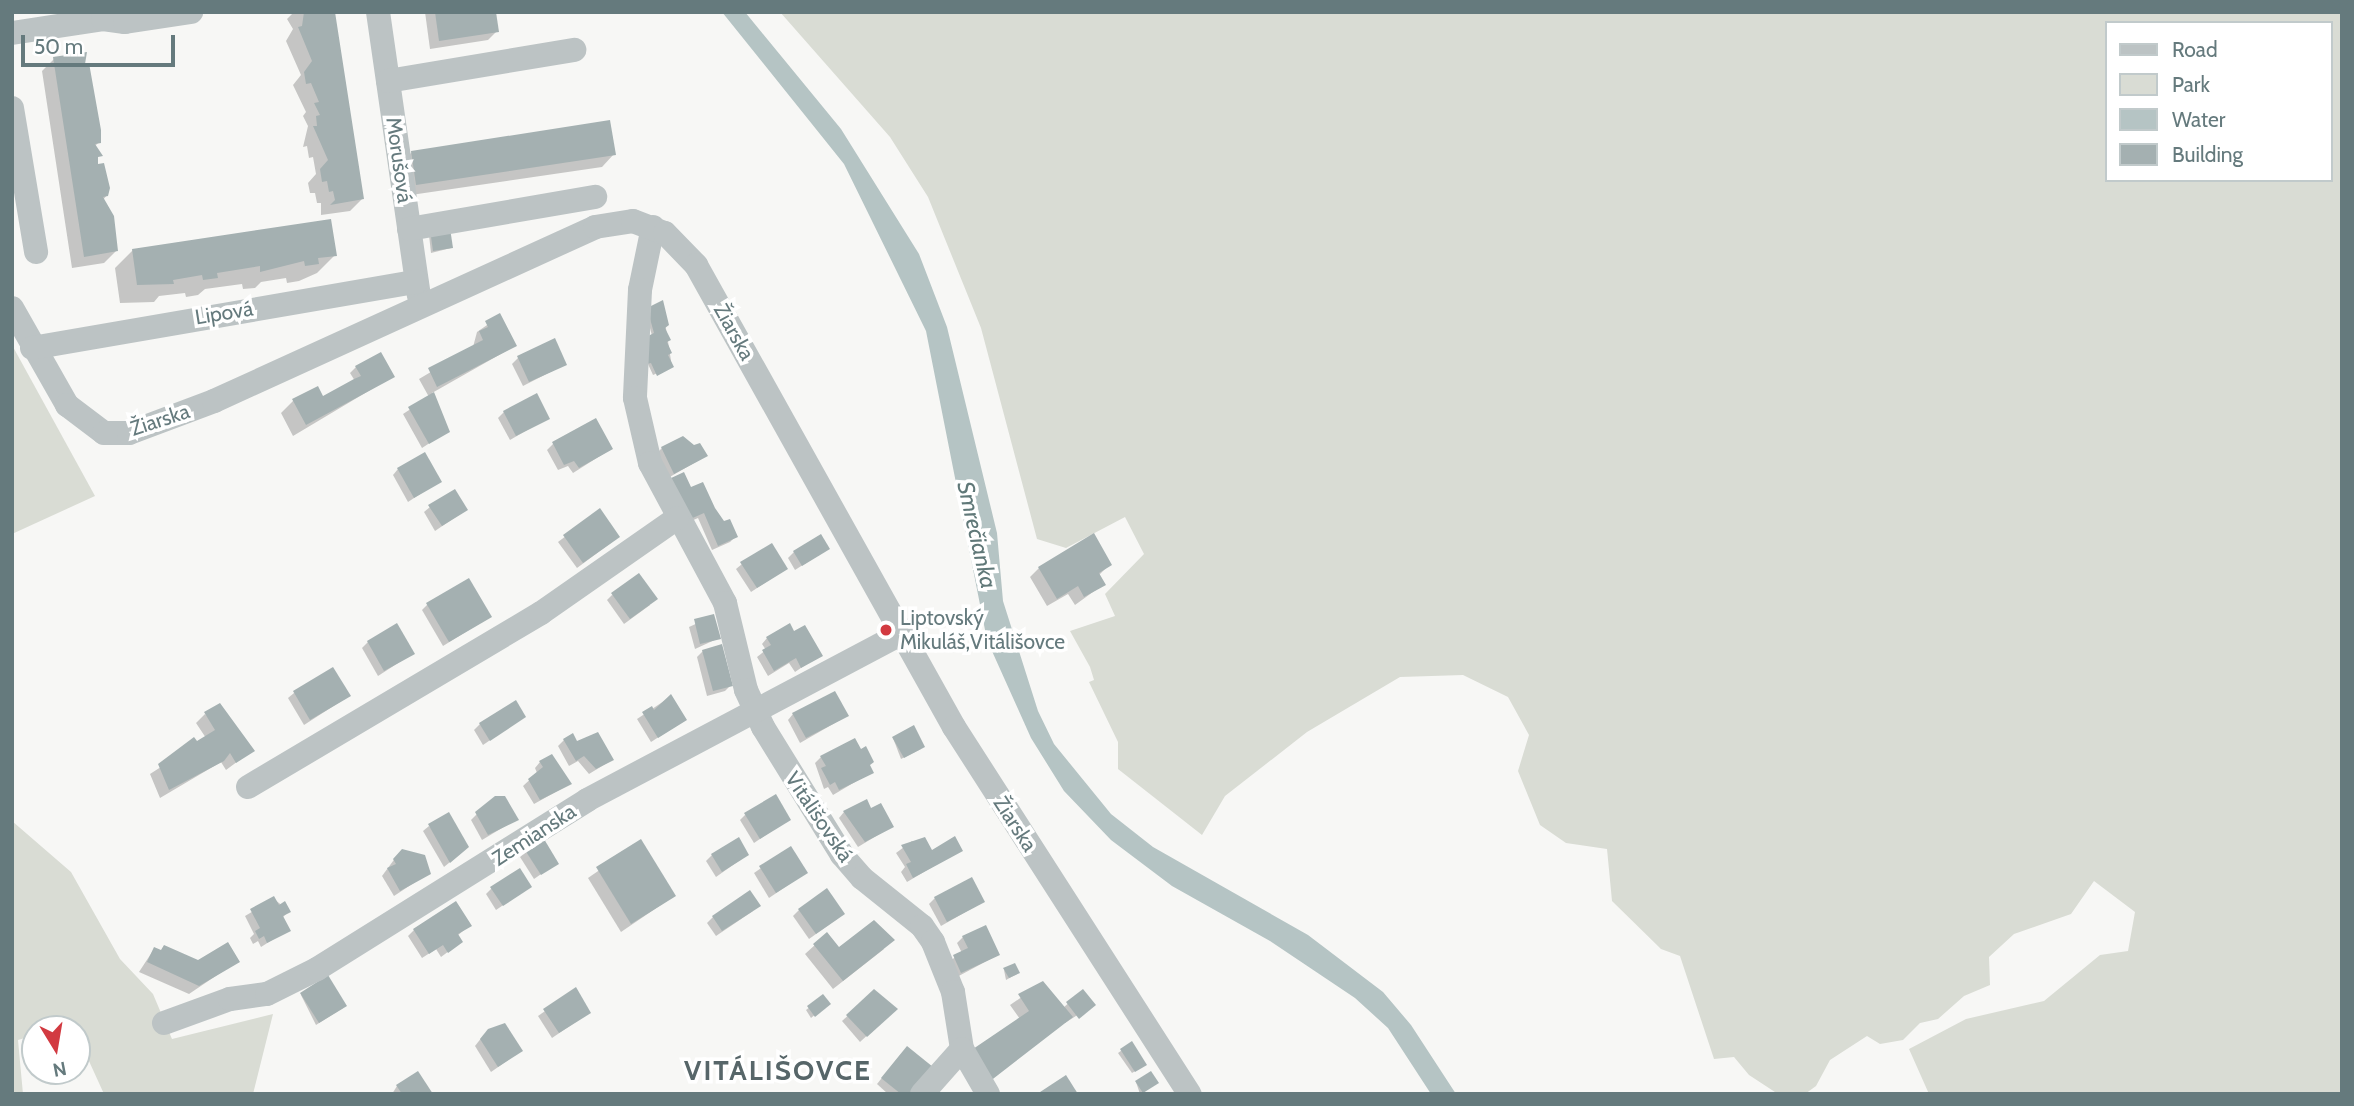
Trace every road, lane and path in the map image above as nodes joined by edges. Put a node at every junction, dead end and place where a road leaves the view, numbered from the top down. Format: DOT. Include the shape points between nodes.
graph roads {
  1 [pos="191,12"];
  2 [pos="378,12"];
  3 [pos="12,33"];
  4 [pos="573,50"];
  5 [pos="388,81"];
  6 [pos="12,108"];
  7 [pos="595,197"];
  8 [pos="653,227"];
  9 [pos="409,229"];
  10 [pos="36,252"];
  11 [pos="416,282"];
  12 [pos="422,307"];
  13 [pos="12,308"];
  14 [pos="32,348"];
  15 [pos="677,518"];
  16 [pos="900,634"];
  17 [pos="754,708"];
  18 [pos="248,787"];
  19 [pos="164,1023"];
  20 [pos="962,1049"];
  21 [pos="922,1094"];
  22 [pos="988,1094"];
  23 [pos="1190,1094"];
  1 -- 3 [label="street"];
  2 -- 5 [label="street, Morušová"];
  4 -- 5 [label="street"];
  5 -- 9 [label="street, Morušová"];
  6 -- 10 [label="street"];
  7 -- 9 [label="street"];
  8 -- 12 [label="street, Žiarska" via="633,221 595,227"];
  8 -- 15 [label="street, Vitálišovská" via="640,290 635,398 650,463"];
  8 -- 16 [label="street, Žiarska" via="677,241 696,265"];
  9 -- 11 [label="street, Morušová"];
  11 -- 12 [label="street, Morušová"];
  11 -- 14 [label="street, Lipová"];
  12 -- 14 [label="street, Žiarska" via="203,405 129,433 104,433 86,424 67,405"];
  13 -- 14 [label="street, Žiarska"];
  15 -- 17 [label="street, Vitálišovská" via="725,603"];
  15 -- 18 [label="street" via="541,613"];
  16 -- 17 [label="street, Zemianska"];
  16 -- 23 [label="street, Žiarska" via="999,799"];
  17 -- 19 [label="street, Zemianska" via="587,800 317,969 267,994 230,999"];
  17 -- 20 [label="street, Vitálišovská" via="842,855 862,878 922,926 933,942 953,992"];
  20 -- 21 [label="street"];
  20 -- 22 [label="street, Vitálišovská"];
}
